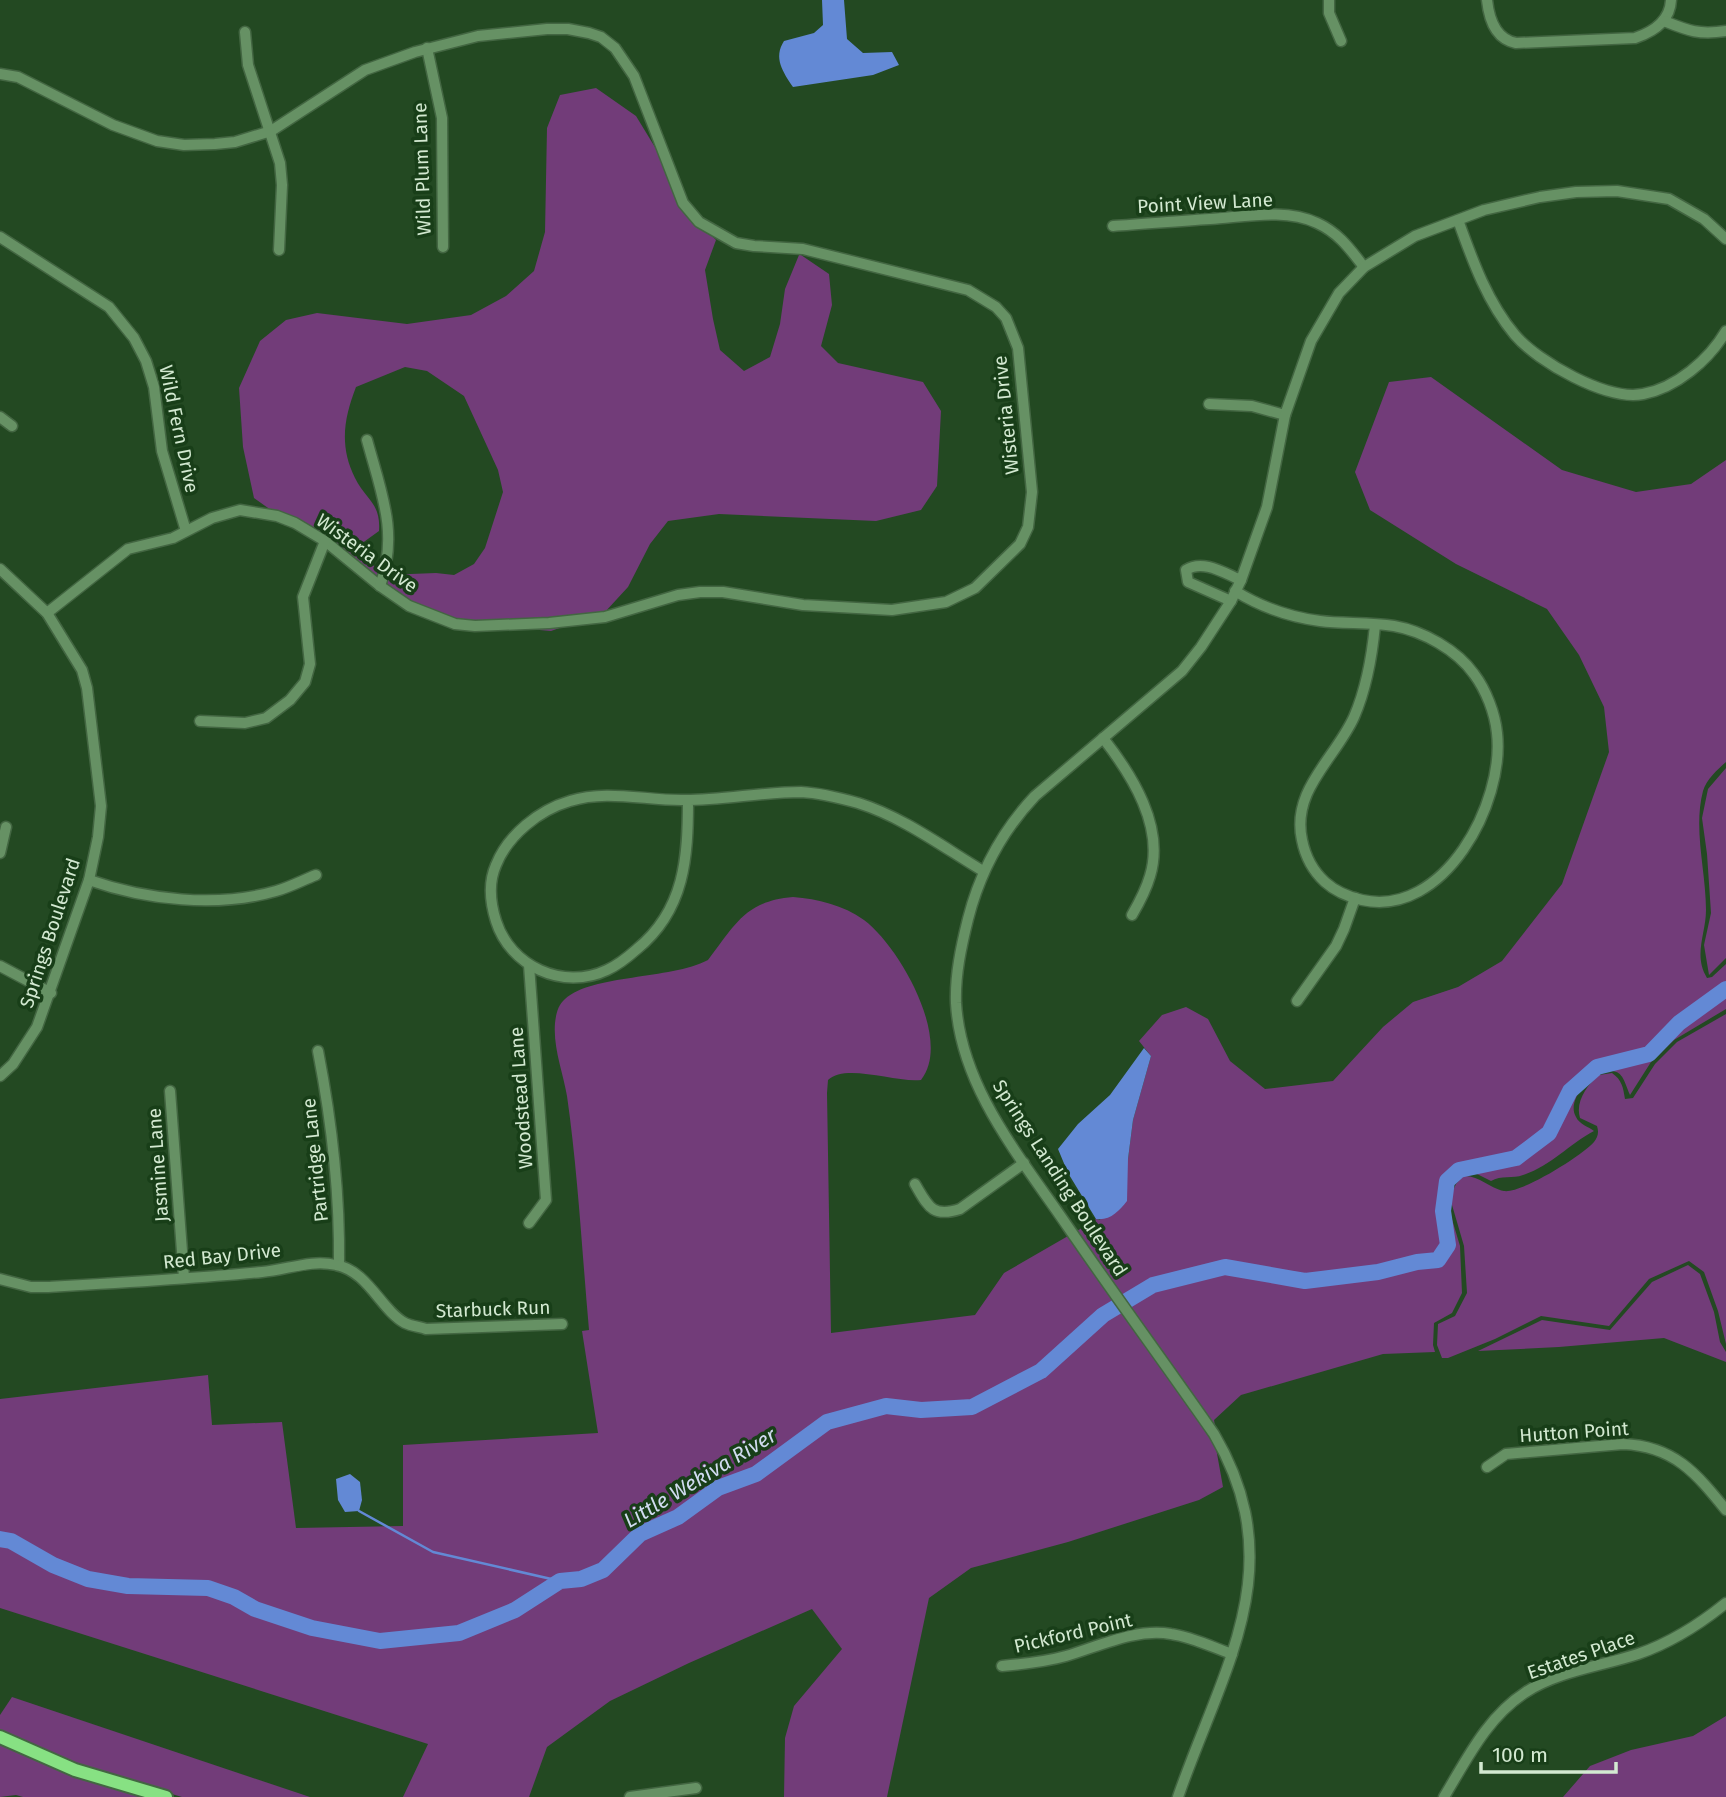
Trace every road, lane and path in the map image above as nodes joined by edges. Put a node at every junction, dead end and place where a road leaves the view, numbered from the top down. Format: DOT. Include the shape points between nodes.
graph roads {
  1 [pos="1329,0"];
  2 [pos="1487,0"];
  3 [pos="1671,0"];
  4 [pos="1664,21"];
  5 [pos="1726,31"];
  6 [pos="245,32"];
  7 [pos="1341,41"];
  8 [pos="427,48"];
  9 [pos="0,74"];
  10 [pos="271,131"];
  11 [pos="1458,220"];
  12 [pos="1112,226"];
  13 [pos="1726,236"];
  14 [pos="0,237"];
  15 [pos="443,247"];
  16 [pos="279,250"];
  17 [pos="1364,267"];
  18 [pos="1726,331"];
  19 [pos="1209,404"];
  20 [pos="1285,415"];
  21 [pos="0,418"];
  22 [pos="12,426"];
  23 [pos="367,440"];
  24 [pos="186,531"];
  25 [pos="325,541"];
  26 [pos="0,569"];
  27 [pos="1241,580"];
  28 [pos="380,586"];
  29 [pos="1233,596"];
  30 [pos="47,613"];
  31 [pos="1375,625"];
  32 [pos="200,721"];
  33 [pos="1103,738"];
  34 [pos="688,800"];
  35 [pos="6,827"];
  36 [pos="0,853"];
  37 [pos="983,871"];
  38 [pos="316,875"];
  39 [pos="89,880"];
  40 [pos="1355,898"];
  41 [pos="1132,915"];
  42 [pos="528,965"];
  43 [pos="0,966"];
  44 [pos="51,993"];
  45 [pos="1297,1001"];
  46 [pos="318,1051"];
  47 [pos="0,1076"];
  48 [pos="170,1091"];
  49 [pos="1024,1163"];
  50 [pos="915,1184"];
  51 [pos="529,1223"];
  52 [pos="339,1265"];
  53 [pos="184,1278"];
  54 [pos="0,1279"];
  55 [pos="562,1324"];
  56 [pos="1487,1467"];
  57 [pos="1726,1510"];
  58 [pos="1726,1603"];
  59 [pos="1232,1654"];
  60 [pos="1002,1667"];
  61 [pos="0,1737"];
  62 [pos="696,1788"];
  63 [pos="166,1797"];
  64 [pos="630,1797"];
  65 [pos="1178,1797"];
  66 [pos="1444,1797"];
  1 -- 7 [label="street" via="1329,13"];
  2 -- 4 [label="street" via="1494,27 1516,43 1635,38"];
  3 -- 4 [label="street"];
  4 -- 5 [label="street" via="1692,33"];
  6 -- 10 [label="street" via="248,65"];
  8 -- 10 [label="street, Wisteria Drive" via="365,70"];
  8 -- 15 [label="street, Wild Plum Lane" via="442,118"];
  8 -- 28 [label="street, Wisteria Drive" via="478,36 547,29 601,37 615,48 634,76 682,203 699,222 736,243 803,249 955,285 996,307 1012,329 1018,348 1031,510 1020,544 975,588 914,608 830,607 700,592 678,594 605,617 474,626 429,615"];
  9 -- 10 [label="street, Wisteria Drive" via="18,77 113,125 157,141 215,144"];
  10 -- 16 [label="street" via="282,185"];
  11 -- 13 [label="street, Springs Landing Boulevard" via="1540,197 1617,191 1669,199"];
  11 -- 17 [label="street, Springs Landing Boulevard" via="1415,236"];
  11 -- 18 [label="street" via="1493,302 1516,336 1539,357 1590,384 1640,395 1665,388 1685,376"];
  12 -- 17 [label="street, Point View Lane" via="1295,217 1333,232"];
  14 -- 24 [label="street, Wild Fern Drive" via="109,307 134,338 154,387 162,451"];
  17 -- 20 [label="street, Springs Landing Boulevard" via="1325,314"];
  19 -- 20 [label="street" via="1252,406"];
  20 -- 27 [label="street, Springs Landing Boulevard" via="1267,507"];
  21 -- 22 [label="street"];
  23 -- 28 [label="street" via="390,540"];
  24 -- 25 [label="street, Wisteria Drive" via="240,510 277,516"];
  24 -- 30 [label="street, Wisteria Drive" via="128,549"];
  25 -- 28 [label="street, Wisteria Drive"];
  25 -- 32 [label="street" via="303,597 310,664 305,682 266,718 245,723"];
  26 -- 30 [label="street, Springs Boulevard"];
  27 -- 29 [label="street, Springs Landing Boulevard"];
  27 -- 29 [label="street" via="1202,565 1186,570 1188,582"];
  29 -- 31 [label="street" via="1318,621"];
  29 -- 33 [label="street, Springs Landing Boulevard" via="1182,670"];
  30 -- 39 [label="street, Springs Boulevard" via="82,670 87,688 101,806"];
  31 -- 40 [label="street" via="1361,700 1305,794 1300,814 1300,832 1311,864 1323,881"];
  31 -- 40 [label="street" via="1395,626 1444,646 1475,674 1494,714 1496,774 1484,814 1437,877 1409,897 1391,902"];
  33 -- 37 [label="street, Springs Landing Boulevard" via="1019,813"];
  33 -- 41 [label="street" via="1138,789 1151,832 1151,874"];
  34 -- 37 [label="street" via="802,792 836,798 881,811"];
  34 -- 42 [label="street" via="685,868 678,892 641,947 589,976 555,975"];
  34 -- 42 [label="street" via="586,797 550,809 520,831 496,863 491,894 499,931"];
  35 -- 36 [label="street"];
  37 -- 49 [label="street, Springs Landing Boulevard" via="957,973 958,1023 984,1101"];
  38 -- 39 [label="street" via="277,891 202,900 128,891"];
  39 -- 44 [label="street, Springs Boulevard"];
  40 -- 45 [label="street" via="1336,946"];
  42 -- 51 [label="street, Woodstead Lane" via="546,1200"];
  43 -- 44 [label="street"];
  44 -- 47 [label="street, Springs Boulevard" via="24,1049"];
  46 -- 52 [label="street, Partridge Lane" via="338,1187"];
  48 -- 53 [label="street, Jasmine Lane"];
  49 -- 50 [label="street" via="948,1213 935,1212 927,1205"];
  49 -- 59 [label="street, Springs Landing Boulevard" via="1230,1460 1240,1488 1251,1563 1243,1621"];
  52 -- 53 [label="street, Red Bay Drive" via="303,1264 266,1272"];
  52 -- 55 [label="street, Starbuck Run" via="371,1286 405,1323 426,1329"];
  53 -- 54 [label="street, Red Bay Drive" via="48,1287"];
  56 -- 57 [label="street, Hutton Point" via="1506,1454 1640,1445 1670,1454 1687,1466"];
  58 -- 66 [label="street, Estates Place" via="1676,1637 1640,1653 1527,1691 1483,1732"];
  59 -- 60 [label="street, Pickford Point" via="1191,1638 1146,1633 1064,1657"];
  59 -- 65 [label="street, Springs Landing Boulevard"];
  61 -- 63 [label="main road" via="75,1770"];
  62 -- 64 [label="street"];
}
